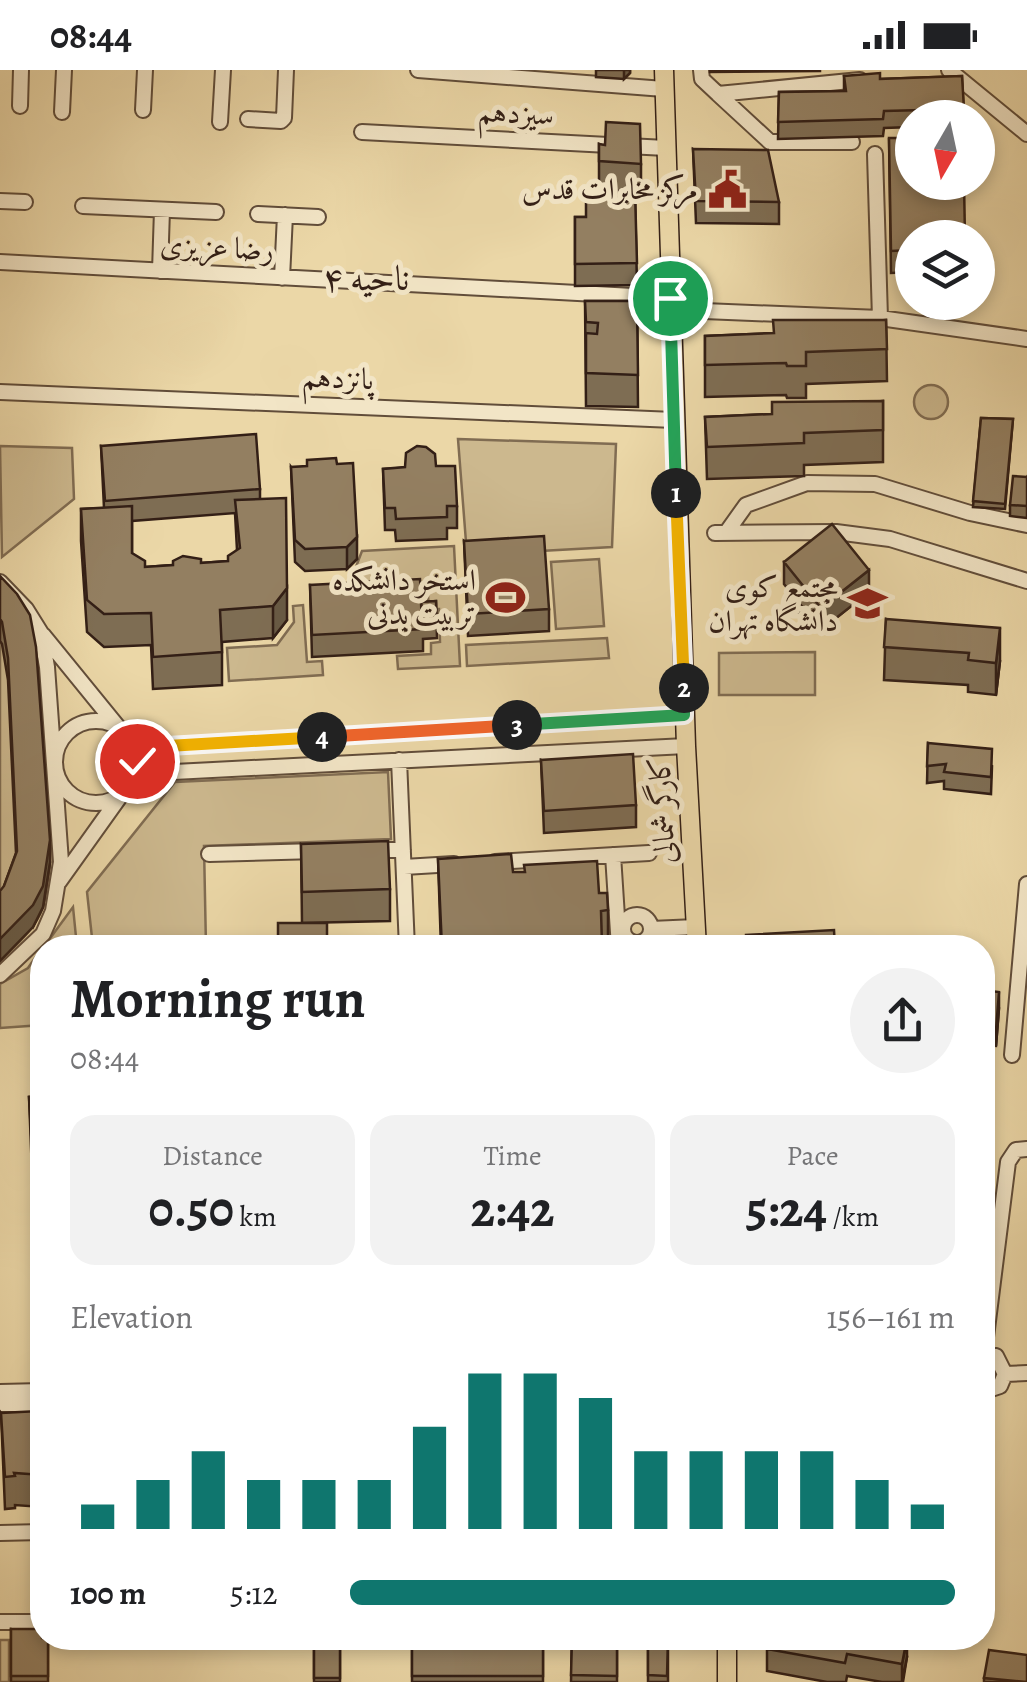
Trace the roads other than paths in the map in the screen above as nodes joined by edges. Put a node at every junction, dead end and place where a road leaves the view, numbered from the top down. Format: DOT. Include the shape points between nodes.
graph roads {
  1 [pos="21,70"];
  2 [pos="64,70"];
  3 [pos="144,70"];
  4 [pos="223,70"];
  5 [pos="286,70"];
  6 [pos="418,70"];
  7 [pos="701,70"];
  8 [pos="949,70"];
  9 [pos="875,79"];
  10 [pos="664,80"];
  11 [pos="718,94"];
  12 [pos="20,106"];
  13 [pos="143,110"];
  14 [pos="62,112"];
  15 [pos="248,119"];
  16 [pos="220,122"];
  17 [pos="362,132"];
  18 [pos="1027,134"];
  19 [pos="852,142"];
  20 [pos="666,148"];
  21 [pos="875,154"];
  22 [pos="0,201"];
  23 [pos="25,202"];
  24 [pos="83,206"];
  25 [pos="162,210"];
  26 [pos="216,212"];
  27 [pos="258,214"];
  28 [pos="285,215"];
  29 [pos="318,217"];
  30 [pos="0,262"];
  31 [pos="160,271"];
  32 [pos="282,278"];
  33 [pos="670,298"];
  34 [pos="704,311"];
  35 [pos="880,318"];
  36 [pos="1027,339"];
  37 [pos="0,392"];
  38 [pos="674,420"];
  39 [pos="1027,526"];
  40 [pos="1027,581"];
  41 [pos="0,582"];
  42 [pos="40,632"];
  43 [pos="684,715"];
  44 [pos="523,725"];
  45 [pos="118,728"];
  46 [pos="360,734"];
  47 [pos="686,746"];
  48 [pos="134,748"];
  49 [pos="525,754"];
  50 [pos="399,760"];
  51 [pos="360,762"];
  52 [pos="55,768"];
  53 [pos="136,774"];
  54 [pos="120,796"];
  55 [pos="364,850"];
  56 [pos="403,850"];
  57 [pos="326,851"];
  58 [pos="649,853"];
  59 [pos="209,854"];
  60 [pos="613,855"];
  61 [pos="480,862"];
  62 [pos="461,864"];
  63 [pos="404,866"];
  64 [pos="58,883"];
  65 [pos="1027,884"];
  66 [pos="696,927"];
  67 [pos="620,931"];
  68 [pos="42,935"];
  69 [pos="407,935"];
  70 [pos="620,935"];
  71 [pos="696,935"];
  72 [pos="30,946"];
  73 [pos="0,975"];
  74 [pos="1012,1055"];
  75 [pos="1027,1149"];
  76 [pos="995,1261"];
  77 [pos="995,1356"];
  78 [pos="1027,1373"];
  79 [pos="1005,1374"];
  80 [pos="995,1388"];
  81 [pos="0,1392"];
  82 [pos="30,1392"];
  83 [pos="0,1404"];
  84 [pos="30,1404"];
  85 [pos="30,1532"];
  86 [pos="0,1533"];
  87 [pos="0,1622"];
  88 [pos="30,1622"];
  89 [pos="727,1650"];
  90 [pos="727,1682"];
  1 -- 12 [label="street"];
  2 -- 14 [label="street"];
  3 -- 13 [label="street"];
  4 -- 16 [label="street"];
  5 -- 15 [label="street" via="284,118"];
  6 -- 10 [label="street"];
  7 -- 11 [label="street"];
  8 -- 18 [label="street"];
  9 -- 11 [label="street"];
  10 -- 20 [label="main road, کارگر شمالی"];
  11 -- 19 [label="street" via="770,142"];
  17 -- 20 [label="street, سیزدهم"];
  20 -- 33 [label="main road, کارگر شمالی"];
  21 -- 35 [label="street"];
  22 -- 23 [label="street"];
  24 -- 25 [label="street"];
  25 -- 26 [label="street"];
  25 -- 31 [label="street"];
  27 -- 28 [label="street"];
  28 -- 29 [label="street"];
  28 -- 32 [label="street"];
  30 -- 31 [label="street, رضا عزیزی"];
  31 -- 32 [label="street, رضا عزیزی"];
  32 -- 33 [label="street, رضا عزیزی"];
  33 -- 38 [label="main road, کارگر شمالی"];
  34 -- 35 [label="street"];
  35 -- 36 [label="street"];
  37 -- 38 [label="street, پانزدهم"];
  38 -- 43 [label="main road, کارگر شمالی"];
  39 -- 40 [label="street" via="875,484 808,483 746,504 720,533 836,532 890,539"];
  41 -- 42 [label="street"];
  42 -- 45 [label="street"];
  42 -- 52 [label="street"];
  43 -- 44 [label="street"];
  43 -- 47 [label="main road, کارگر شمالی"];
  44 -- 46 [label="street"];
  44 -- 49 [label="street"];
  45 -- 48 [label="street"];
  45 -- 52 [label="street" via="93,721 69,731"];
  46 -- 48 [label="street"];
  46 -- 51 [label="street"];
  47 -- 49 [label="street"];
  47 -- 66 [label="main road, کارگر شمالی"];
  48 -- 53 [label="street"];
  49 -- 50 [label="street"];
  50 -- 51 [label="street"];
  50 -- 56 [label="street"];
  51 -- 53 [label="street"];
  52 -- 54 [label="street" via="80,800 93,804"];
  52 -- 64 [label="street"];
  53 -- 54 [label="street"];
  54 -- 64 [label="street"];
  55 -- 56 [label="street"];
  56 -- 63 [label="street"];
  57 -- 59 [label="street"];
  58 -- 60 [label="street"];
  60 -- 61 [label="street"];
  60 -- 67 [label="street"];
  62 -- 63 [label="street"];
  63 -- 69 [label="street"];
  64 -- 68 [label="street"];
  65 -- 74 [label="street"];
  66 -- 67 [label="street" via="650,929 636,915"];
  66 -- 71 [label="main road, کارگر شمالی"];
  67 -- 70 [label="street"];
  72 -- 73 [label="street"];
  75 -- 76 [label="street" via="1016,1150 1008,1162"];
  77 -- 79 [label="street"];
  78 -- 79 [label="street"];
  79 -- 80 [label="street"];
  81 -- 82 [label="street"];
  83 -- 84 [label="street"];
  85 -- 86 [label="street"];
  87 -- 88 [label="street"];
  89 -- 90 [label="main road"];
}
